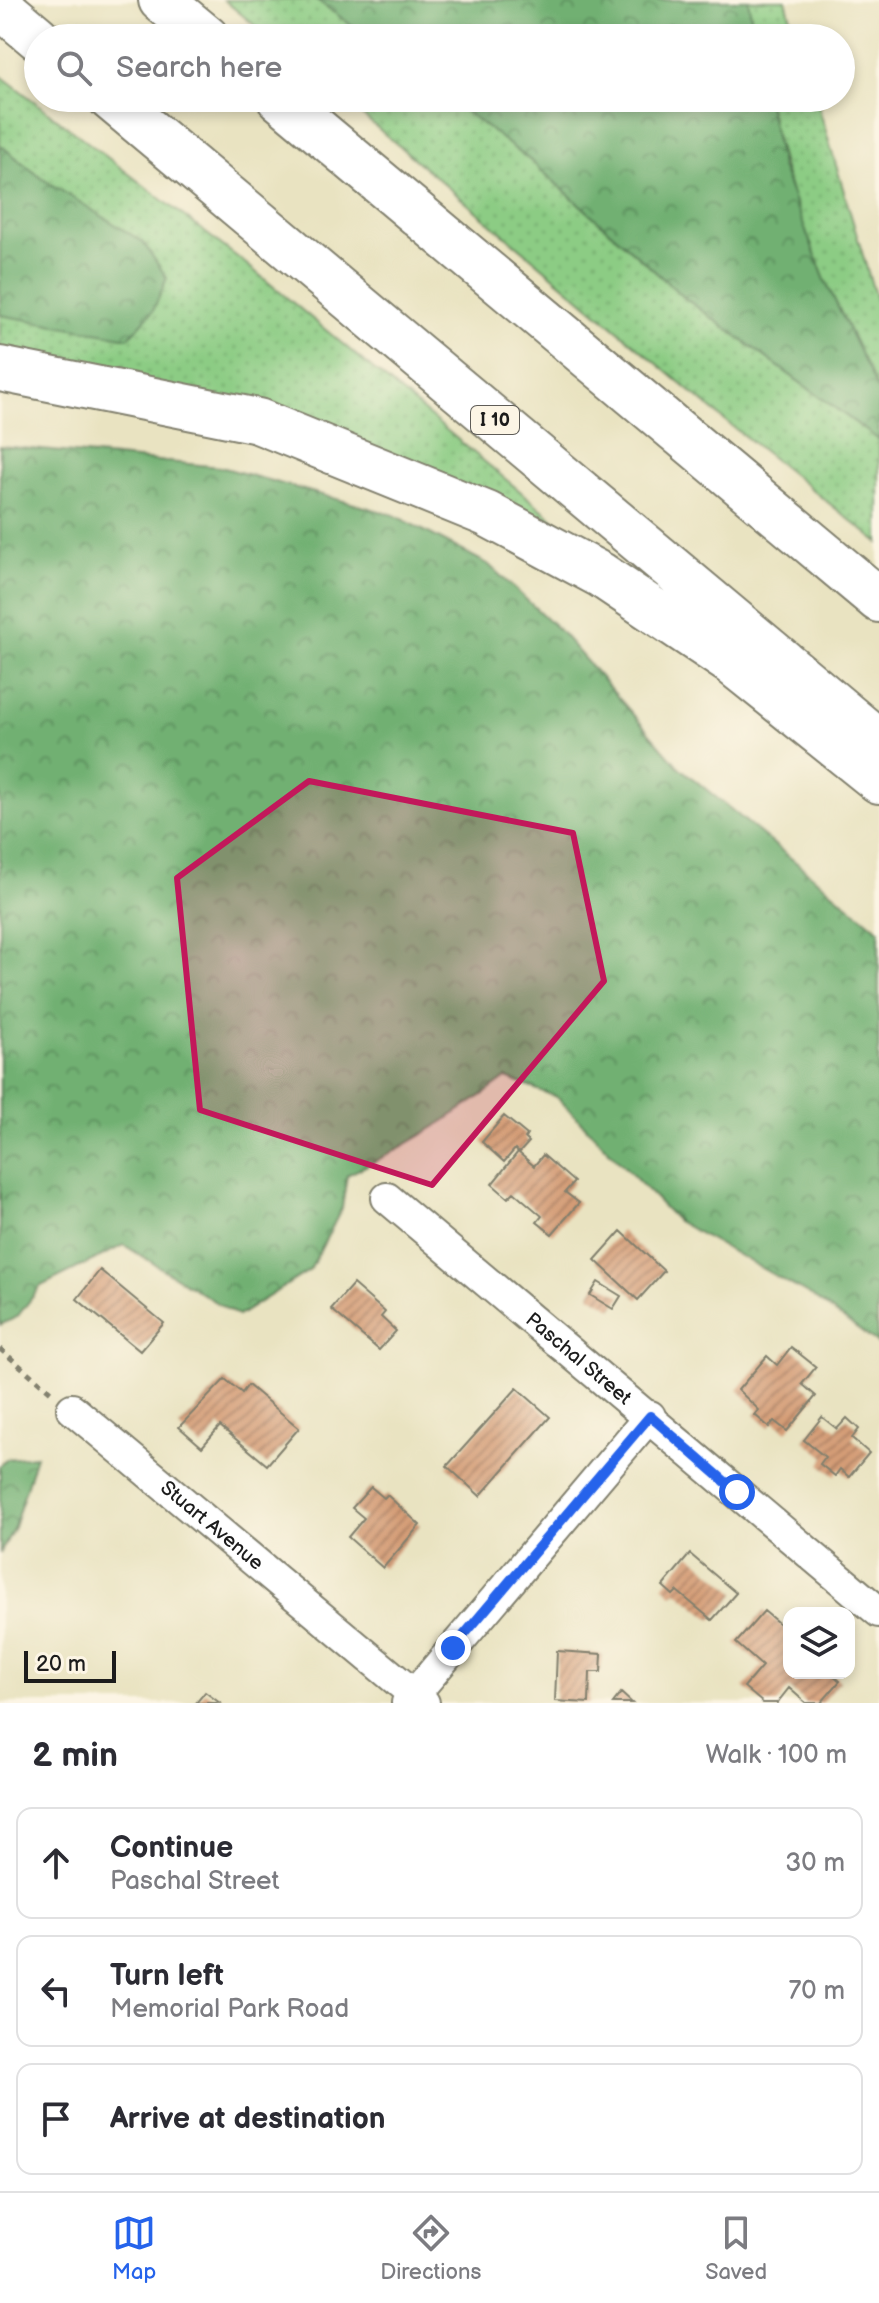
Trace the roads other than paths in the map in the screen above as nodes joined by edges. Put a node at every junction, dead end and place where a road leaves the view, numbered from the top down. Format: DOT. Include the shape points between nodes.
graph roads {
  1 [pos="161,0"];
  2 [pos="0,6"];
  3 [pos="190,24"];
  4 [pos="24,26"];
  5 [pos="127,112"];
  6 [pos="296,112"];
  7 [pos="0,369"];
  8 [pos="879,600"];
  9 [pos="879,742"];
  10 [pos="879,781"];
  11 [pos="387,1198"];
  12 [pos="72,1409"];
  13 [pos="650,1416"];
  14 [pos="879,1612"];
  15 [pos="415,1700"];
  1 -- 3 [label="highway"];
  2 -- 4 [label="highway"];
  5 -- 9 [label="highway, I 10"];
  6 -- 8 [label="highway"];
  7 -- 10 [label="highway" via="258,421 487,514 601,575 732,663"];
  11 -- 13 [label="street, Paschal Street"];
  12 -- 15 [label="street, Stuart Avenue"];
  13 -- 14 [label="street, Paschal Street"];
  13 -- 15 [label="street"];
}
